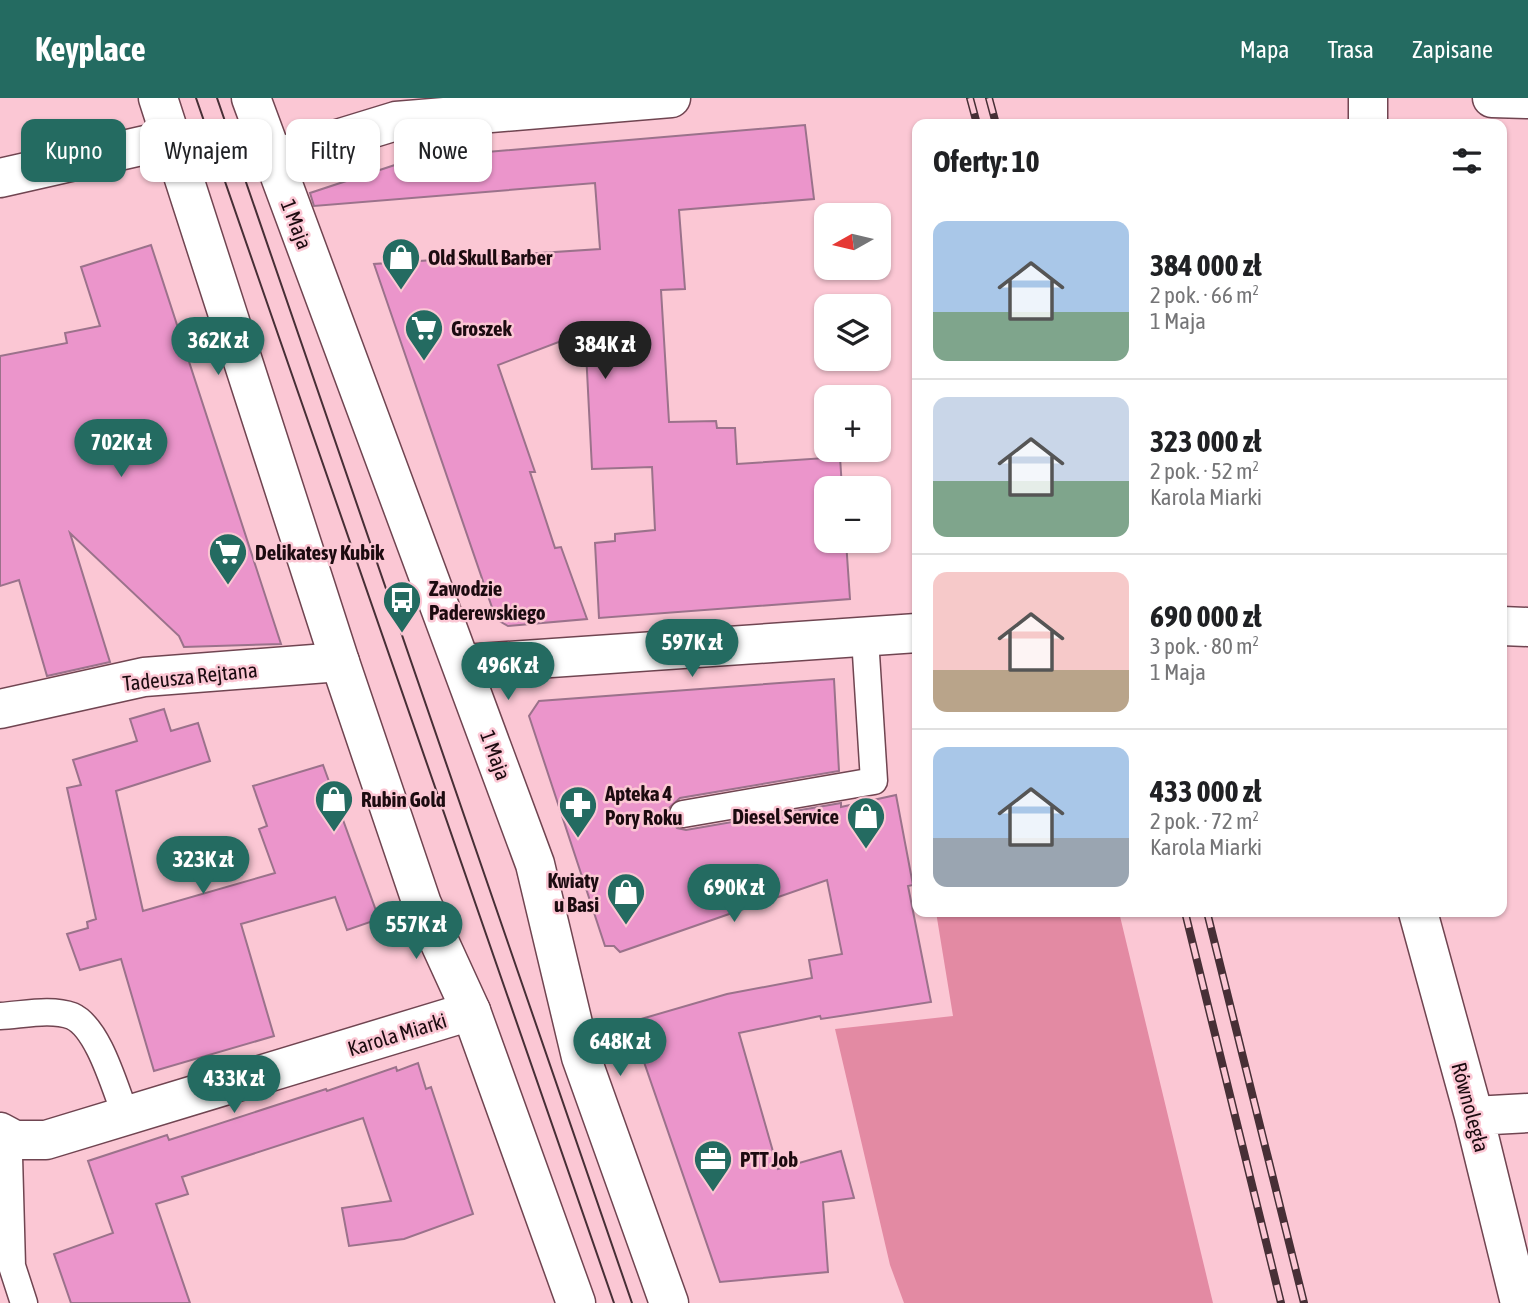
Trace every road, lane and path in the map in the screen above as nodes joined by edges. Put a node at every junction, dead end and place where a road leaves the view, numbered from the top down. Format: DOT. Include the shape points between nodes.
graph roads {
  1 [pos="159,98"];
  2 [pos="251,98"];
  3 [pos="671,98"];
  4 [pos="1368,98"];
  5 [pos="1492,98"];
  6 [pos="1528,99"];
  7 [pos="166,119"];
  8 [pos="258,119"];
  9 [pos="1368,119"];
  10 [pos="140,146"];
  11 [pos="272,159"];
  12 [pos="0,178"];
  13 [pos="186,182"];
  14 [pos="1507,626"];
  15 [pos="1528,626"];
  16 [pos="912,633"];
  17 [pos="865,638"];
  18 [pos="340,662"];
  19 [pos="463,664"];
  20 [pos="0,709"];
  21 [pos="683,814"];
  22 [pos="1419,917"];
  23 [pos="471,1011"];
  24 [pos="0,1016"];
  25 [pos="1528,1113"];
  26 [pos="126,1116"];
  27 [pos="1474,1116"];
  28 [pos="8,1136"];
  29 [pos="24,1303"];
  30 [pos="576,1303"];
  31 [pos="669,1303"];
  32 [pos="1520,1303"];
  1 -- 7 [label="street"];
  2 -- 8 [label="street, 1 Maja"];
  3 -- 11 [label="street" via="396,121"];
  4 -- 9 [label="street"];
  5 -- 6 [label="street"];
  10 -- 12 [label="street"];
  11 -- 19 [label="street, 1 Maja"];
  13 -- 18 [label="street"];
  14 -- 15 [label="street"];
  16 -- 17 [label="street"];
  17 -- 19 [label="street"];
  17 -- 21 [label="lane" via="874,782"];
  18 -- 20 [label="street, Tadeusza Rejtana" via="144,677"];
  18 -- 23 [label="street" via="422,904"];
  19 -- 31 [label="street, 1 Maja" via="535,864 581,1057"];
  22 -- 27 [label="street, Równoległa"];
  23 -- 26 [label="street, Karola Miarki"];
  23 -- 30 [label="street"];
  24 -- 26 [label="lane" via="71,1016 90,1030"];
  25 -- 27 [label="street"];
  26 -- 28 [label="street, Karola Miarki" via="46,1140"];
  27 -- 32 [label="street, Równoległa"];
  28 -- 29 [label="lane" via="12,1266"];
}
